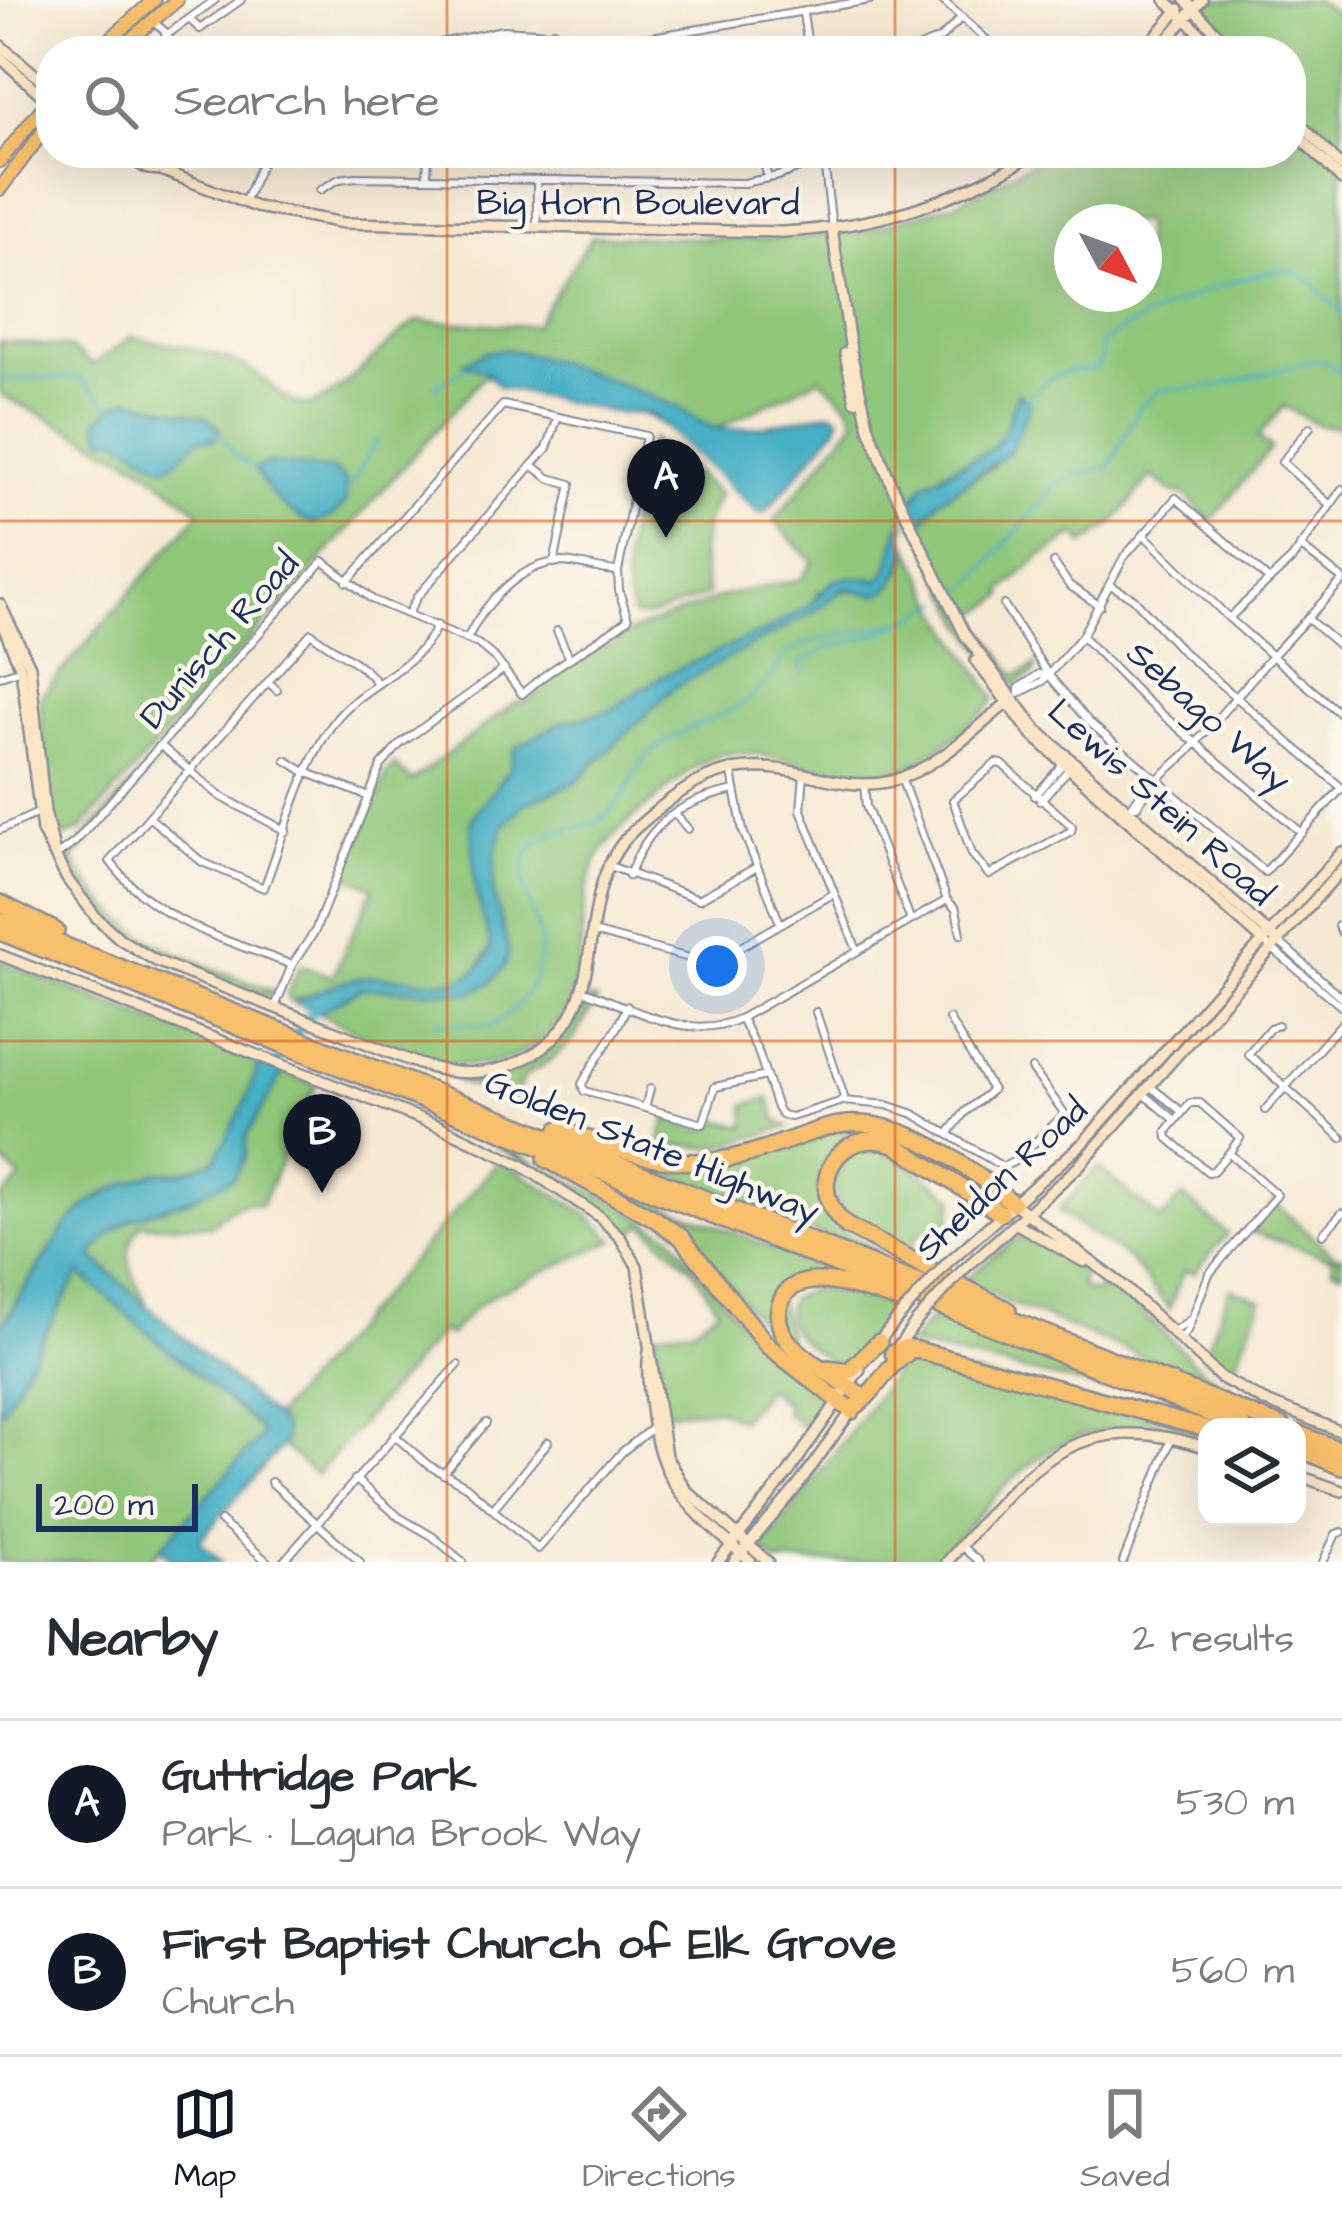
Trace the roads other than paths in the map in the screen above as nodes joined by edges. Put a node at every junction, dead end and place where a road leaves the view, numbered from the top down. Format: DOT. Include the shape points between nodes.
graph roads {
  1 [pos="154,0"];
  2 [pos="177,0"];
  3 [pos="215,0"];
  4 [pos="241,0"];
  5 [pos="870,0"];
  6 [pos="942,0"];
  7 [pos="1165,0"];
  8 [pos="1191,2"];
  9 [pos="803,14"];
  10 [pos="1181,15"];
  11 [pos="962,17"];
  12 [pos="189,19"];
  13 [pos="152,21"];
  14 [pos="554,32"];
  15 [pos="675,33"];
  16 [pos="165,34"];
  17 [pos="114,36"];
  18 [pos="134,36"];
  19 [pos="477,36"];
  20 [pos="554,36"];
  21 [pos="586,36"];
  22 [pos="651,36"];
  23 [pos="676,36"];
  24 [pos="807,36"];
  25 [pos="944,36"];
  26 [pos="983,36"];
  27 [pos="1159,36"];
  28 [pos="1167,36"];
  29 [pos="1203,36"];
  30 [pos="1221,36"];
  31 [pos="0,45"];
  32 [pos="0,57"];
  33 [pos="36,82"];
  34 [pos="36,86"];
  35 [pos="36,115"];
  36 [pos="1306,130"];
  37 [pos="36,142"];
  38 [pos="1306,143"];
  39 [pos="0,161"];
  40 [pos="1342,167"];
  41 [pos="146,168"];
  42 [pos="158,168"];
  43 [pos="258,168"];
  44 [pos="427,168"];
  45 [pos="765,168"];
  46 [pos="793,168"];
  47 [pos="825,168"];
  48 [pos="1006,168"];
  49 [pos="161,170"];
  50 [pos="427,177"];
  51 [pos="768,178"];
  52 [pos="1342,180"];
  53 [pos="537,181"];
  54 [pos="0,189"];
  55 [pos="320,190"];
  56 [pos="244,203"];
  57 [pos="537,229"];
  58 [pos="832,229"];
  59 [pos="559,417"];
  60 [pos="1310,427"];
  61 [pos="532,465"];
  62 [pos="1342,489"];
  63 [pos="1329,504"];
  64 [pos="1144,535"];
  65 [pos="1300,546"];
  66 [pos="1054,562"];
  67 [pos="554,563"];
  68 [pos="618,572"];
  69 [pos="1269,580"];
  70 [pos="1342,580"];
  71 [pos="347,582"];
  72 [pos="1110,586"];
  73 [pos="0,604"];
  74 [pos="1004,605"];
  75 [pos="1100,606"];
  76 [pos="408,614"];
  77 [pos="1229,618"];
  78 [pos="0,619"];
  79 [pos="1308,619"];
  80 [pos="437,625"];
  81 [pos="556,631"];
  82 [pos="1082,636"];
  83 [pos="468,637"];
  84 [pos="1342,648"];
  85 [pos="1272,656"];
  86 [pos="569,657"];
  87 [pos="26,668"];
  88 [pos="504,669"];
  89 [pos="1046,674"];
  90 [pos="0,676"];
  91 [pos="268,682"];
  92 [pos="377,682"];
  93 [pos="277,690"];
  94 [pos="1236,697"];
  95 [pos="1012,699"];
  96 [pos="1342,715"];
  97 [pos="1196,744"];
  98 [pos="160,746"];
  99 [pos="286,760"];
  100 [pos="1066,766"];
  101 [pos="731,768"];
  102 [pos="189,771"];
  103 [pos="308,773"];
  104 [pos="804,774"];
  105 [pos="901,778"];
  106 [pos="1154,782"];
  107 [pos="864,784"];
  108 [pos="1342,788"];
  109 [pos="735,790"];
  110 [pos="367,796"];
  111 [pos="1037,798"];
  112 [pos="38,813"];
  113 [pos="1130,813"];
  114 [pos="675,814"];
  115 [pos="149,817"];
  116 [pos="688,829"];
  117 [pos="0,830"];
  118 [pos="286,831"];
  119 [pos="1302,833"];
  120 [pos="1342,852"];
  121 [pos="55,854"];
  122 [pos="1173,854"];
  123 [pos="608,865"];
  124 [pos="757,867"];
  125 [pos="1342,869"];
  126 [pos="629,876"];
  127 [pos="833,894"];
  128 [pos="947,900"];
  129 [pos="0,903"];
  130 [pos="910,919"];
  131 [pos="0,920"];
  132 [pos="780,923"];
  133 [pos="593,932"];
  134 [pos="961,934"];
  135 [pos="0,936"];
  136 [pos="1271,941"];
  137 [pos="857,950"];
  138 [pos="88,953"];
  139 [pos="0,955"];
  140 [pos="292,965"];
  141 [pos="584,991"];
  142 [pos="1342,1002"];
  143 [pos="627,1006"];
  144 [pos="281,1009"];
  145 [pos="816,1012"];
  146 [pos="741,1018"];
  147 [pos="949,1019"];
  148 [pos="1342,1023"];
  149 [pos="1278,1025"];
  150 [pos="268,1031"];
  151 [pos="1158,1061"];
  152 [pos="354,1065"];
  153 [pos="375,1066"];
  154 [pos="1032,1069"];
  155 [pos="766,1076"];
  156 [pos="650,1088"];
  157 [pos="1285,1089"];
  158 [pos="1148,1090"];
  159 [pos="842,1100"];
  160 [pos="1169,1102"];
  161 [pos="644,1108"];
  162 [pos="1162,1109"];
  163 [pos="1265,1110"];
  164 [pos="1181,1111"];
  165 [pos="477,1119"];
  166 [pos="1174,1119"];
  167 [pos="1342,1120"];
  168 [pos="1333,1130"];
  169 [pos="948,1134"];
  170 [pos="1342,1138"];
  171 [pos="1100,1143"];
  172 [pos="1228,1153"];
  173 [pos="1014,1213"];
  174 [pos="1342,1213"];
  175 [pos="1324,1234"];
  176 [pos="975,1321"];
  177 [pos="1030,1325"];
  178 [pos="1175,1337"];
  179 [pos="886,1347"];
  180 [pos="928,1354"];
  181 [pos="458,1365"];
  182 [pos="820,1365"];
  183 [pos="851,1400"];
  184 [pos="1220,1418"];
  185 [pos="1261,1418"];
  186 [pos="486,1423"];
  187 [pos="656,1425"];
  188 [pos="1198,1427"];
  189 [pos="1342,1432"];
  190 [pos="394,1435"];
  191 [pos="1306,1436"];
  192 [pos="1172,1437"];
  193 [pos="548,1442"];
  194 [pos="1198,1445"];
  195 [pos="1342,1451"];
  196 [pos="1306,1452"];
  197 [pos="1306,1460"];
  198 [pos="1342,1470"];
  199 [pos="443,1474"];
  200 [pos="1306,1478"];
  201 [pos="355,1479"];
  202 [pos="271,1481"];
  203 [pos="1342,1491"];
  204 [pos="493,1508"];
  205 [pos="220,1521"];
  206 [pos="316,1524"];
  207 [pos="1342,1532"];
  208 [pos="735,1541"];
  209 [pos="961,1546"];
  210 [pos="742,1554"];
  211 [pos="268,1562"];
  212 [pos="283,1562"];
  213 [pos="360,1562"];
  214 [pos="463,1562"];
  215 [pos="718,1562"];
  216 [pos="752,1562"];
  217 [pos="768,1562"];
  218 [pos="946,1562"];
  219 [pos="980,1562"];
  220 [pos="1123,1562"];
  221 [pos="1323,1562"];
  1 -- 17 [label="main road"];
  2 -- 13 [label="main road"];
  3 -- 12 [label="street"];
  4 -- 12 [label="street" via="200,29"];
  5 -- 9 [label="street"];
  6 -- 11 [label="street"];
  7 -- 10 [label="street"];
  8 -- 10 [label="street"];
  8 -- 30 [label="street"];
  9 -- 15 [label="street"];
  9 -- 24 [label="street"];
  10 -- 27 [label="street"];
  10 -- 28 [label="street"];
  10 -- 29 [label="street"];
  11 -- 25 [label="street"];
  11 -- 26 [label="street"];
  12 -- 16 [label="street"];
  13 -- 16 [label="street"];
  13 -- 18 [label="main road"];
  14 -- 19 [label="street"];
  14 -- 20 [label="street"];
  14 -- 21 [label="street"];
  15 -- 22 [label="street"];
  15 -- 23 [label="street"];
  31 -- 33 [label="street"];
  32 -- 34 [label="street"];
  35 -- 39 [label="main road"];
  36 -- 40 [label="street"];
  37 -- 54 [label="main road"];
  38 -- 52 [label="street"];
  41 -- 49 [label="street, Big Horn Boulevard"];
  42 -- 49 [label="street, Big Horn Boulevard"];
  43 -- 56 [label="street"];
  44 -- 50 [label="street"];
  45 -- 51 [label="street"];
  46 -- 51 [label="street"];
  47 -- 58 [label="street"];
  48 -- 58 [label="street, Big Horn Boulevard" via="945,200"];
  49 -- 56 [label="street, Big Horn Boulevard"];
  50 -- 53 [label="street"];
  50 -- 55 [label="street" via="350,177"];
  51 -- 53 [label="street"];
  53 -- 57 [label="street"];
  56 -- 57 [label="street, Big Horn Boulevard" via="344,224"];
  57 -- 58 [label="street, Big Horn Boulevard"];
  58 -- 95 [label="street, Lewis Stein Road" via="860,396 897,500 956,623"];
  59 -- 61 [label="street"];
  59 -- 68 [label="street" via="646,436"];
  59 -- 71 [label="street" via="502,405"];
  60 -- 63 [label="street" via="1282,462"];
  61 -- 67 [label="street" via="571,484"];
  61 -- 76 [label="street"];
  62 -- 63 [label="street"];
  63 -- 65 [label="street"];
  64 -- 69 [label="street" via="1176,498"];
  64 -- 72 [label="street"];
  64 -- 77 [label="street"];
  65 -- 69 [label="street"];
  65 -- 70 [label="street"];
  66 -- 75 [label="street"];
  67 -- 68 [label="street"];
  67 -- 83 [label="street" via="511,583"];
  68 -- 86 [label="street" via="628,619"];
  69 -- 77 [label="street"];
  70 -- 79 [label="street"];
  71 -- 76 [label="street, Dunisch Road"];
  71 -- 98 [label="street, Dunisch Road" via="322,561"];
  72 -- 75 [label="street"];
  72 -- 94 [label="street" via="1133,598"];
  73 -- 87 [label="street"];
  74 -- 89 [label="street"];
  75 -- 82 [label="street"];
  76 -- 80 [label="street, Dunisch Road"];
  77 -- 85 [label="street"];
  78 -- 87 [label="street"];
  79 -- 84 [label="street"];
  79 -- 85 [label="street"];
  80 -- 83 [label="street, Dunisch Road"];
  80 -- 92 [label="street" via="427,645"];
  81 -- 86 [label="street"];
  82 -- 89 [label="street"];
  82 -- 97 [label="street, Sebago Way"];
  83 -- 88 [label="street, Dunisch Road"];
  85 -- 94 [label="street"];
  85 -- 96 [label="street"];
  86 -- 88 [label="street" via="522,694"];
  87 -- 90 [label="street"];
  87 -- 112 [label="street"];
  87 -- 121 [label="street"];
  88 -- 110 [label="street" via="392,751"];
  89 -- 95 [label="street"];
  89 -- 106 [label="street"];
  91 -- 92 [label="street" via="311,633"];
  91 -- 93 [label="street"];
  91 -- 102 [label="street"];
  92 -- 103 [label="street" via="338,717"];
  94 -- 97 [label="street"];
  94 -- 108 [label="street"];
  95 -- 100 [label="street, Lewis Stein Road"];
  95 -- 105 [label="street"];
  95 -- 113 [label="street, Lewis Stein Road"];
  97 -- 106 [label="street"];
  97 -- 119 [label="street, Sebago Way"];
  98 -- 102 [label="street"];
  98 -- 121 [label="street, Dunisch Road" via="76,842"];
  99 -- 103 [label="street"];
  100 -- 111 [label="street"];
  100 -- 113 [label="street, Lewis Stein Road"];
  101 -- 104 [label="street"];
  101 -- 109 [label="street"];
  101 -- 123 [label="street" via="676,795"];
  102 -- 115 [label="street"];
  102 -- 118 [label="street"];
  103 -- 110 [label="street"];
  103 -- 118 [label="street"];
  104 -- 107 [label="street"];
  104 -- 127 [label="street" via="801,810"];
  105 -- 107 [label="street"];
  105 -- 128 [label="street"];
  106 -- 113 [label="street"];
  106 -- 119 [label="street" via="1262,871"];
  107 -- 130 [label="street"];
  108 -- 119 [label="street"];
  109 -- 114 [label="street" via="697,798"];
  109 -- 124 [label="street"];
  110 -- 140 [label="street" via="315,931"];
  111 -- 111 [label="street" via="1000,763 954,796 972,854 989,875 1071,831"];
  112 -- 117 [label="street"];
  112 -- 121 [label="street"];
  113 -- 122 [label="street, Lewis Stein Road"];
  114 -- 116 [label="street"];
  114 -- 126 [label="street" via="643,842"];
  115 -- 118 [label="street" via="202,862 264,888"];
  115 -- 140 [label="street" via="110,861 129,885 167,915"];
  120 -- 136 [label="street, Sheldon Road"];
  121 -- 144 [label="street" via="84,903 129,945"];
  122 -- 136 [label="street, Lewis Stein Road"];
  122 -- 136 [label="street, Lewis Stein Road"];
  123 -- 126 [label="street"];
  123 -- 133 [label="street"];
  124 -- 126 [label="street" via="699,899"];
  124 -- 132 [label="street"];
  125 -- 136 [label="street, Sheldon Road"];
  127 -- 132 [label="street"];
  127 -- 137 [label="street"];
  128 -- 130 [label="street"];
  128 -- 134 [label="street"];
  129 -- 138 [label="highway"];
  130 -- 137 [label="street"];
  131 -- 138 [label="highway, Golden State Highway"];
  132 -- 133 [label="street" via="704,962"];
  133 -- 141 [label="street"];
  135 -- 150 [label="highway, Golden State Highway"];
  136 -- 142 [label="street"];
  136 -- 151 [label="street, Sheldon Road"];
  136 -- 158 [label="street, Sheldon Road"];
  137 -- 146 [label="street"];
  138 -- 150 [label="highway, Golden State Highway"];
  139 -- 187 [label="street" via="490,1149 599,1216 637,1266"];
  140 -- 144 [label="street"];
  141 -- 143 [label="street"];
  141 -- 144 [label="street" via="551,1041 496,1070 462,1073"];
  143 -- 146 [label="street" via="683,1027"];
  143 -- 161 [label="street" via="583,1088"];
  145 -- 159 [label="street"];
  146 -- 155 [label="street"];
  147 -- 169 [label="street" via="992,1090"];
  148 -- 157 [label="street"];
  149 -- 157 [label="street" via="1248,1054"];
  150 -- 152 [label="highway, Golden State Highway"];
  151 -- 171 [label="street"];
  151 -- 173 [label="street, Sheldon Road"];
  152 -- 153 [label="highway, Golden State Highway"];
  152 -- 165 [label="highway, Golden State Highway"];
  153 -- 173 [label="highway" via="668,1161 722,1160 840,1124 885,1125 916,1138"];
  153 -- 177 [label="highway, Golden State Highway"];
  154 -- 169 [label="street" via="1065,1114 1015,1161 996,1166"];
  155 -- 159 [label="street" via="782,1115"];
  155 -- 161 [label="street" via="715,1087 703,1124"];
  156 -- 161 [label="street"];
  157 -- 163 [label="street"];
  157 -- 168 [label="street"];
  158 -- 160 [label="street"];
  158 -- 162 [label="street"];
  158 -- 171 [label="street, Sheldon Road"];
  159 -- 169 [label="street" via="899,1108"];
  160 -- 162 [label="street"];
  160 -- 164 [label="street"];
  162 -- 166 [label="street"];
  164 -- 166 [label="street"];
  164 -- 172 [label="street" via="1200,1103 1239,1136"];
  165 -- 176 [label="highway, Golden State Highway"];
  165 -- 183 [label="highway" via="674,1232 768,1346"];
  166 -- 172 [label="street" via="1168,1138 1208,1172"];
  167 -- 168 [label="street"];
  168 -- 170 [label="street"];
  171 -- 173 [label="street, Sheldon Road"];
  172 -- 178 [label="street" via="1277,1195 1209,1274"];
  173 -- 177 [label="highway" via="878,1139 846,1148 827,1177 828,1203 847,1226"];
  173 -- 178 [label="street" via="1120,1283"];
  173 -- 179 [label="street, Sheldon Road, bridge"];
  173 -- 179 [label="street, Sheldon Road, bridge" via="947,1263 899,1317"];
  174 -- 175 [label="street"];
  176 -- 182 [label="highway" via="808,1280 782,1298 779,1321 792,1345"];
  176 -- 184 [label="highway, Golden State Highway"];
  177 -- 185 [label="highway, Golden State Highway"];
  178 -- 189 [label="street" via="1247,1394"];
  179 -- 180 [label="highway"];
  179 -- 182 [label="highway" via="849,1371"];
  179 -- 183 [label="street, Sheldon Road"];
  179 -- 183 [label="street, Sheldon Road"];
  180 -- 183 [label="highway" via="901,1356 872,1395"];
  180 -- 188 [label="highway"];
  181 -- 190 [label="street"];
  182 -- 183 [label="highway"];
  183 -- 208 [label="street, Sheldon Road"];
  183 -- 210 [label="street, Sheldon Road"];
  186 -- 199 [label="street"];
  187 -- 204 [label="street" via="622,1452 538,1549"];
  187 -- 208 [label="street" via="669,1480"];
  190 -- 199 [label="street"];
  190 -- 201 [label="street"];
  191 -- 195 [label="highway"];
  192 -- 194 [label="street"];
  192 -- 209 [label="street" via="1102,1436 1051,1456"];
  192 -- 220 [label="street"];
  193 -- 204 [label="street"];
  196 -- 198 [label="highway"];
  197 -- 198 [label="highway"];
  199 -- 204 [label="street"];
  200 -- 203 [label="street"];
  201 -- 206 [label="street"];
  201 -- 214 [label="street"];
  202 -- 206 [label="street"];
  205 -- 211 [label="street"];
  206 -- 212 [label="street"];
  206 -- 213 [label="street"];
  207 -- 221 [label="street"];
  208 -- 210 [label="street"];
  208 -- 215 [label="street, Sheldon Road"];
  209 -- 218 [label="street"];
  209 -- 219 [label="street"];
  210 -- 216 [label="street"];
  210 -- 217 [label="street"];
}
